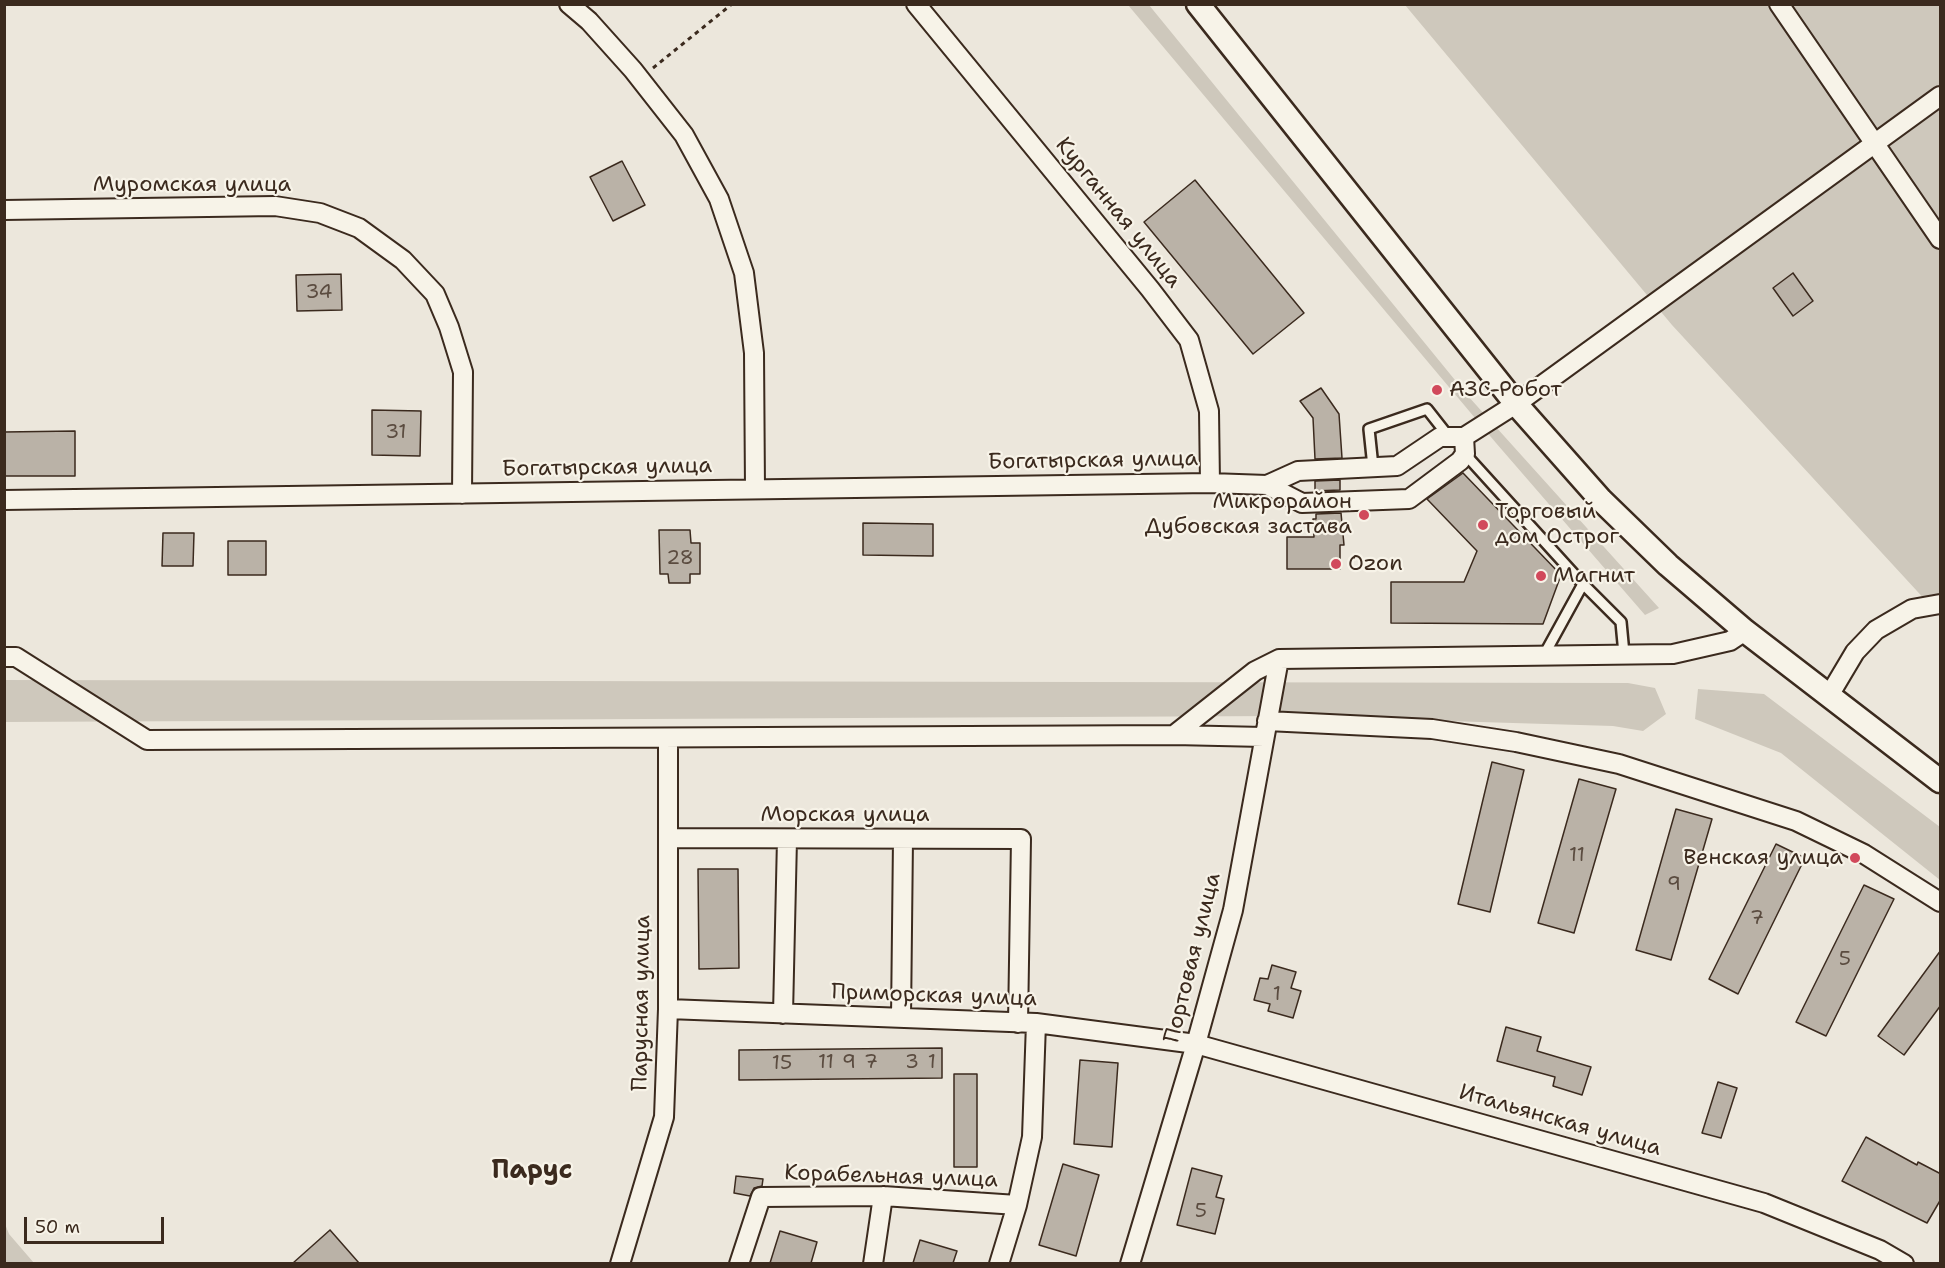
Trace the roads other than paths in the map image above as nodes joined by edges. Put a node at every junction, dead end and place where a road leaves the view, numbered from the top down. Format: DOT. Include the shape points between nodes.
graph roads {
  1 [pos="569,4"];
  2 [pos="916,4"];
  3 [pos="1198,4"];
  4 [pos="1779,4"];
  5 [pos="1941,96"];
  6 [pos="1875,144"];
  7 [pos="4,210"];
  8 [pos="1941,239"];
  9 [pos="1516,404"];
  10 [pos="1459,443"];
  11 [pos="1373,467"];
  12 [pos="1210,483"];
  13 [pos="1267,485"];
  14 [pos="755,489"];
  15 [pos="462,494"];
  16 [pos="4,500"];
  17 [pos="1582,584"];
  18 [pos="1941,604"];
  19 [pos="1745,631"];
  20 [pos="1624,654"];
  21 [pos="1544,655"];
  22 [pos="4,657"];
  23 [pos="1279,659"];
  24 [pos="1830,694"];
  25 [pos="1266,729"];
  26 [pos="1174,735"];
  27 [pos="668,738"];
  28 [pos="1941,781"];
  29 [pos="669,838"];
  30 [pos="787,838"];
  31 [pos="903,839"];
  32 [pos="1941,902"];
  33 [pos="668,1009"];
  34 [pos="783,1014"];
  35 [pos="901,1018"];
  36 [pos="1027,1023"];
  37 [pos="1196,1044"];
  38 [pos="883,1196"];
  39 [pos="1017,1205"];
  40 [pos="620,1263"];
  41 [pos="739,1263"];
  42 [pos="873,1263"];
  43 [pos="999,1263"];
  44 [pos="1130,1263"];
  45 [pos="1904,1263"];
  1 -- 14 [label="street" via="640,78 684,135 719,199 744,273 754,353"];
  2 -- 12 [label="street, Курганная улица" via="1189,340 1209,411"];
  3 -- 9 [label="street"];
  4 -- 6 [label="street"];
  5 -- 6 [label="street"];
  6 -- 8 [label="street"];
  6 -- 9 [label="street"];
  7 -- 15 [label="street, Муромская улица" via="275,206 320,213 359,228 403,260 435,294 449,327 463,372"];
  9 -- 10 [label="street"];
  9 -- 19 [label="street" via="1601,500"];
  10 -- 11 [label="street" via="1440,436 1396,466"];
  10 -- 11 [label="lane" via="1427,409 1369,429"];
  10 -- 13 [label="street" via="1460,461 1408,499 1302,503"];
  10 -- 17 [label="lane"];
  11 -- 13 [label="street" via="1298,471"];
  12 -- 13 [label="street, Богатырская улица"];
  12 -- 14 [label="street, Богатырская улица"];
  14 -- 15 [label="street, Богатырская улица"];
  15 -- 16 [label="street, Богатырская улица"];
  17 -- 20 [label="lane" via="1621,622"];
  17 -- 21 [label="lane"];
  18 -- 24 [label="street" via="1912,609 1876,630 1855,651"];
  19 -- 20 [label="street" via="1730,641 1673,654"];
  19 -- 24 [label="street"];
  20 -- 21 [label="street"];
  21 -- 23 [label="street"];
  22 -- 27 [label="street" via="16,657 147,740"];
  23 -- 25 [label="street, Портовая улица"];
  23 -- 26 [label="street" via="1256,671"];
  24 -- 28 [label="street"];
  25 -- 26 [label="street"];
  25 -- 32 [label="street" via="1432,729 1619,764 1796,821 1864,855"];
  25 -- 37 [label="street, Портовая улица" via="1233,910"];
  26 -- 27 [label="street"];
  27 -- 29 [label="street, Парусная улица"];
  29 -- 30 [label="street, Морская улица"];
  29 -- 33 [label="street, Парусная улица"];
  30 -- 31 [label="street, Морская улица"];
  30 -- 34 [label="street"];
  31 -- 35 [label="street"];
  31 -- 36 [label="street, Морская улица" via="1021,839"];
  33 -- 34 [label="street, Приморская улица"];
  33 -- 40 [label="street, Парусная улица" via="664,1117"];
  34 -- 35 [label="street, Приморская улица"];
  35 -- 36 [label="street, Приморская улица"];
  36 -- 37 [label="street, Приморская улица"];
  36 -- 39 [label="street" via="1032,1137"];
  37 -- 44 [label="street, Портовая улица"];
  37 -- 45 [label="street, Итальянская улица" via="1764,1203"];
  38 -- 39 [label="street, Корабельная улица"];
  38 -- 41 [label="street, Корабельная улица" via="761,1197"];
  38 -- 42 [label="street"];
  39 -- 43 [label="street"];
}
